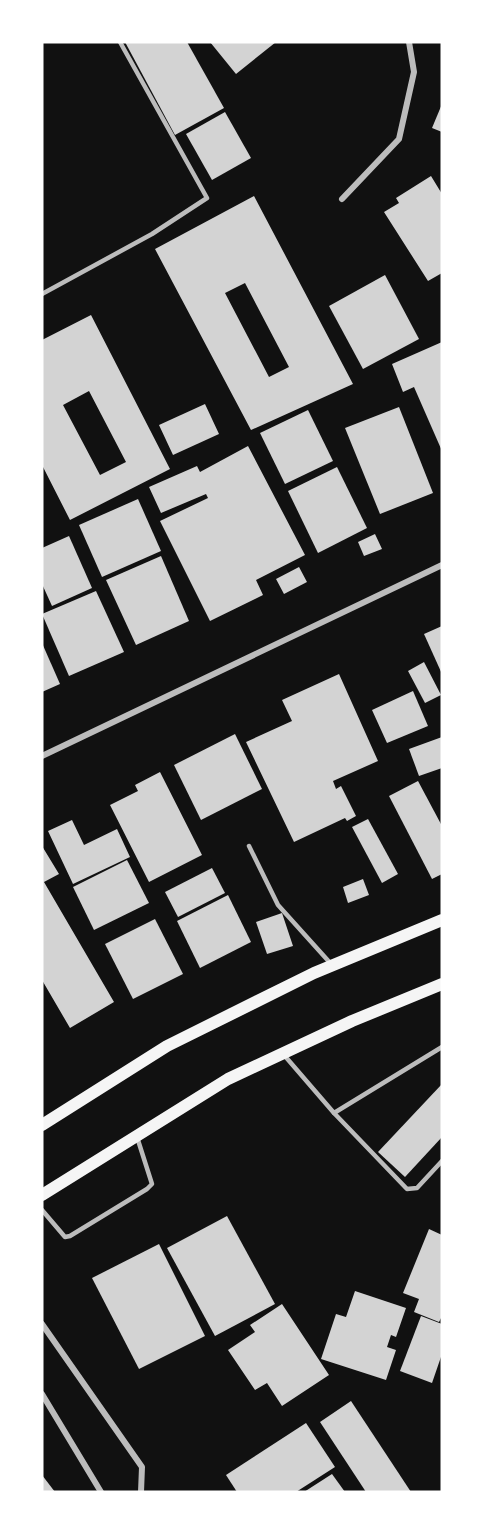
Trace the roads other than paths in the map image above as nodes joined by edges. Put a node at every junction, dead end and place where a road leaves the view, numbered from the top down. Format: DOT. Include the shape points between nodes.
graph roads {
  1 [pos="120,42"];
  2 [pos="409,42"];
  3 [pos="342,199"];
  4 [pos="42,294"];
  5 [pos="442,565"];
  6 [pos="42,756"];
  7 [pos="249,846"];
  8 [pos="442,920"];
  9 [pos="332,965"];
  10 [pos="442,985"];
  11 [pos="442,1047"];
  12 [pos="282,1053"];
  13 [pos="334,1113"];
  14 [pos="42,1125"];
  15 [pos="136,1135"];
  16 [pos="442,1161"];
  17 [pos="42,1195"];
  18 [pos="42,1210"];
  19 [pos="42,1324"];
  20 [pos="42,1394"];
  21 [pos="101,1492"];
  22 [pos="141,1492"];
  1 -- 4 [label="lane" via="207,198 152,234"];
  2 -- 3 [label="street" via="414,72 399,139"];
  5 -- 6 [label="street"];
  7 -- 9 [label="lane" via="278,905"];
  8 -- 9 [label="main road"];
  9 -- 14 [label="main road" via="167,1046"];
  10 -- 12 [label="main road"];
  11 -- 13 [label="lane"];
  12 -- 13 [label="lane"];
  12 -- 15 [label="main road" via="228,1079"];
  13 -- 16 [label="lane" via="407,1189 417,1188"];
  15 -- 17 [label="main road"];
  15 -- 18 [label="lane" via="152,1184 147,1189 65,1237"];
  19 -- 22 [label="street" via="142,1467"];
  20 -- 21 [label="street"];
}
